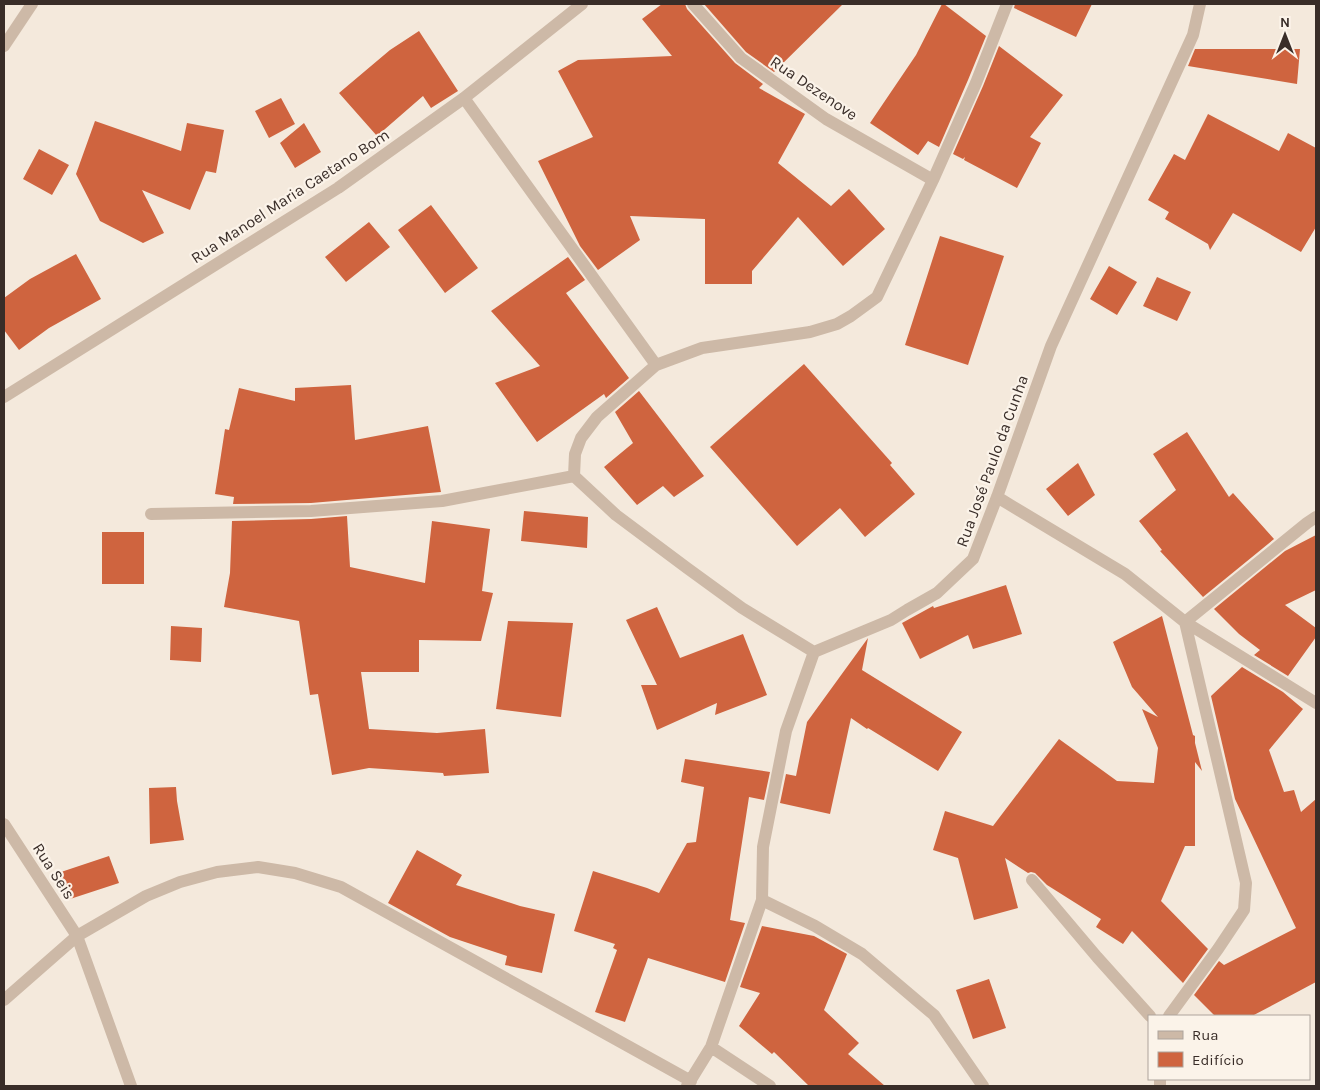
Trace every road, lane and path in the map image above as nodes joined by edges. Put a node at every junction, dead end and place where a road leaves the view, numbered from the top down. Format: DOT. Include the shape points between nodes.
graph roads {
  1 [pos="32,4"];
  2 [pos="582,4"];
  3 [pos="693,4"];
  4 [pos="1007,4"];
  5 [pos="1200,4"];
  6 [pos="4,46"];
  7 [pos="464,98"];
  8 [pos="933,180"];
  9 [pos="656,365"];
  10 [pos="4,397"];
  11 [pos="574,476"];
  12 [pos="997,497"];
  13 [pos="151,514"];
  14 [pos="1316,517"];
  15 [pos="1185,622"];
  16 [pos="814,652"];
  17 [pos="1316,704"];
  18 [pos="4,824"];
  19 [pos="1032,880"];
  20 [pos="762,900"];
  21 [pos="77,936"];
  22 [pos="4,1000"];
  23 [pos="1149,1015"];
  24 [pos="1170,1015"];
  25 [pos="712,1046"];
  26 [pos="690,1084"];
  27 [pos="130,1086"];
  28 [pos="770,1086"];
  29 [pos="983,1086"];
  1 -- 6 [label="street"];
  2 -- 7 [label="street, Rua Manoel Maria Caetano Bom"];
  3 -- 8 [label="street, Rua Dezenove" via="741,58 826,119"];
  4 -- 8 [label="street"];
  5 -- 12 [label="street, Rua José Paulo da Cunha" via="1193,35 1050,346"];
  7 -- 9 [label="street"];
  7 -- 10 [label="street, Rua Manoel Maria Caetano Bom" via="338,188"];
  8 -- 9 [label="street" via="877,297 851,316 810,332 702,348"];
  9 -- 11 [label="street" via="597,417 581,438 575,454"];
  11 -- 13 [label="street" via="442,501 311,511"];
  11 -- 16 [label="street" via="616,515 687,568 742,608"];
  12 -- 15 [label="street" via="1125,574"];
  12 -- 16 [label="street, Rua José Paulo da Cunha" via="973,559 938,593 891,620"];
  14 -- 15 [label="street"];
  15 -- 17 [label="street"];
  15 -- 24 [label="street" via="1246,883 1244,910"];
  16 -- 20 [label="street" via="786,731 763,847"];
  18 -- 21 [label="street, Rua Seis"];
  19 -- 23 [label="street"];
  20 -- 25 [label="street"];
  20 -- 29 [label="street" via="862,954 934,1015"];
  21 -- 22 [label="street"];
  21 -- 26 [label="street" via="146,896 180,882 217,872 258,867 295,873 341,887"];
  21 -- 27 [label="street, Rua Seis"];
  25 -- 26 [label="street"];
  25 -- 28 [label="street"];
}
